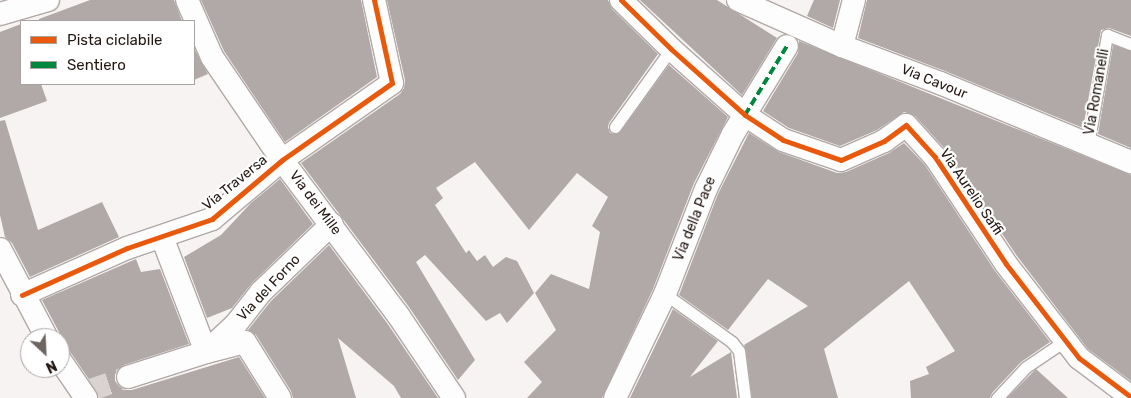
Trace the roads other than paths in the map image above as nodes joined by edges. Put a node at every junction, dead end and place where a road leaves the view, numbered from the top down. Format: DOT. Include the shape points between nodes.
graph roads {
  1 [pos="48,0"];
  2 [pos="187,0"];
  3 [pos="374,0"];
  4 [pos="621,0"];
  5 [pos="738,0"];
  6 [pos="854,0"];
  7 [pos="0,14"];
  8 [pos="1131,44"];
  9 [pos="787,46"];
  10 [pos="842,46"];
  11 [pos="671,49"];
  12 [pos="745,115"];
  13 [pos="615,127"];
  14 [pos="1088,145"];
  15 [pos="282,160"];
  16 [pos="1131,162"];
  17 [pos="332,224"];
  18 [pos="162,237"];
  19 [pos="0,250"];
  20 [pos="666,294"];
  21 [pos="22,295"];
  22 [pos="41,328"];
  23 [pos="1066,340"];
  24 [pos="206,352"];
  25 [pos="70,373"];
  26 [pos="128,377"];
  27 [pos="86,394"];
  28 [pos="1131,397"];
  29 [pos="280,398"];
  30 [pos="454,398"];
  31 [pos="615,398"];
  32 [pos="745,398"];
  33 [pos="997,398"];
  1 -- 7 [label="street"];
  2 -- 15 [label="street, Via dei Mille" via="212,57"];
  3 -- 15 [label="street, Via Traversa" via="392,82"];
  4 -- 11 [label="street, Via Aurelio Saffi"];
  5 -- 10 [label="street, Via Cavour"];
  6 -- 10 [label="street"];
  8 -- 14 [label="lane, Via Romanelli" via="1107,35"];
  9 -- 12 [label="street, Via della Pace"];
  10 -- 14 [label="street, Via Cavour"];
  11 -- 12 [label="street, Via Aurelio Saffi"];
  11 -- 13 [label="lane"];
  12 -- 20 [label="street, Via della Pace" via="706,189"];
  12 -- 23 [label="street, Via Aurelio Saffi" via="783,140 841,160 884,142 906,125 935,157 1006,264"];
  14 -- 16 [label="street, Via Cavour"];
  15 -- 17 [label="street, Via dei Mille"];
  15 -- 18 [label="street, Via Traversa" via="212,220"];
  17 -- 24 [label="street, Via del Forno" via="261,292 236,324"];
  17 -- 30 [label="street, Via dei Mille"];
  18 -- 21 [label="street, Via Traversa" via="128,248"];
  18 -- 24 [label="street"];
  19 -- 21 [label="street"];
  20 -- 31 [label="street, Via della Pace"];
  20 -- 32 [label="lane" via="732,342 739,351"];
  21 -- 22 [label="street"];
  23 -- 28 [label="street, Via Aurelio Saffi" via="1079,358"];
  23 -- 33 [label="lane" via="1026,367"];
  24 -- 26 [label="street"];
  24 -- 29 [label="street" via="245,342"];
  25 -- 27 [label="street"];
}
